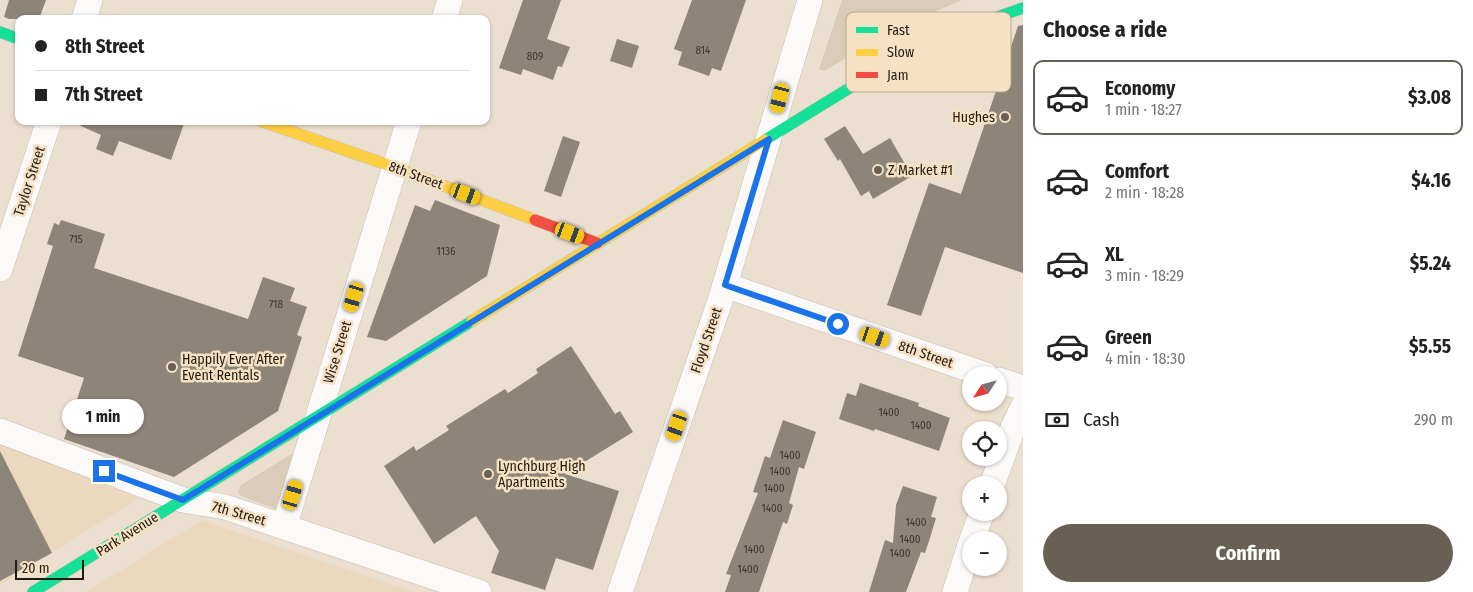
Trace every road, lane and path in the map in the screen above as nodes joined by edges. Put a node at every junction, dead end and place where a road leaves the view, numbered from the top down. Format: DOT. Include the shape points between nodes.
graph roads {
  1 [pos="90,0"];
  2 [pos="450,0"];
  3 [pos="810,0"];
  4 [pos="1023,8"];
  5 [pos="1011,12"];
  6 [pos="85,15"];
  7 [pos="445,15"];
  8 [pos="0,32"];
  9 [pos="15,37"];
  10 [pos="846,91"];
  11 [pos="48,125"];
  12 [pos="273,125"];
  13 [pos="409,125"];
  14 [pos="769,139"];
  15 [pos="394,167"];
  16 [pos="597,243"];
  17 [pos="0,270"];
  18 [pos="725,285"];
  19 [pos="962,367"];
  20 [pos="1008,383"];
  21 [pos="1023,388"];
  22 [pos="1023,408"];
  23 [pos="317,418"];
  24 [pos="0,431"];
  25 [pos="995,476"];
  26 [pos="183,500"];
  27 [pos="284,526"];
  28 [pos="962,571"];
  29 [pos="33,592"];
  30 [pos="479,592"];
  31 [pos="620,592"];
  32 [pos="955,592"];
  1 -- 6 [label="street"];
  2 -- 7 [label="street"];
  3 -- 14 [label="street, Floyd Street"];
  4 -- 5 [label="main road, Park Avenue"];
  8 -- 9 [label="main road"];
  10 -- 14 [label="main road, Park Avenue"];
  11 -- 17 [label="street, Taylor Street"];
  12 -- 15 [label="main road, 8th Street"];
  13 -- 15 [label="street, Wise Street"];
  14 -- 16 [label="main road, Park Avenue"];
  14 -- 18 [label="street, Floyd Street"];
  15 -- 16 [label="main road, 8th Street"];
  15 -- 23 [label="street, Wise Street"];
  16 -- 23 [label="main road, Park Avenue"];
  18 -- 19 [label="street, 8th Street"];
  18 -- 31 [label="street, Floyd Street"];
  20 -- 21 [label="street"];
  22 -- 25 [label="street"];
  23 -- 26 [label="main road, Park Avenue"];
  23 -- 27 [label="street, Wise Street"];
  24 -- 26 [label="street, 7th Street"];
  26 -- 27 [label="street, 7th Street" via="226,507"];
  26 -- 29 [label="main road, Park Avenue"];
  27 -- 30 [label="street, 7th Street"];
  28 -- 32 [label="street"];
}
